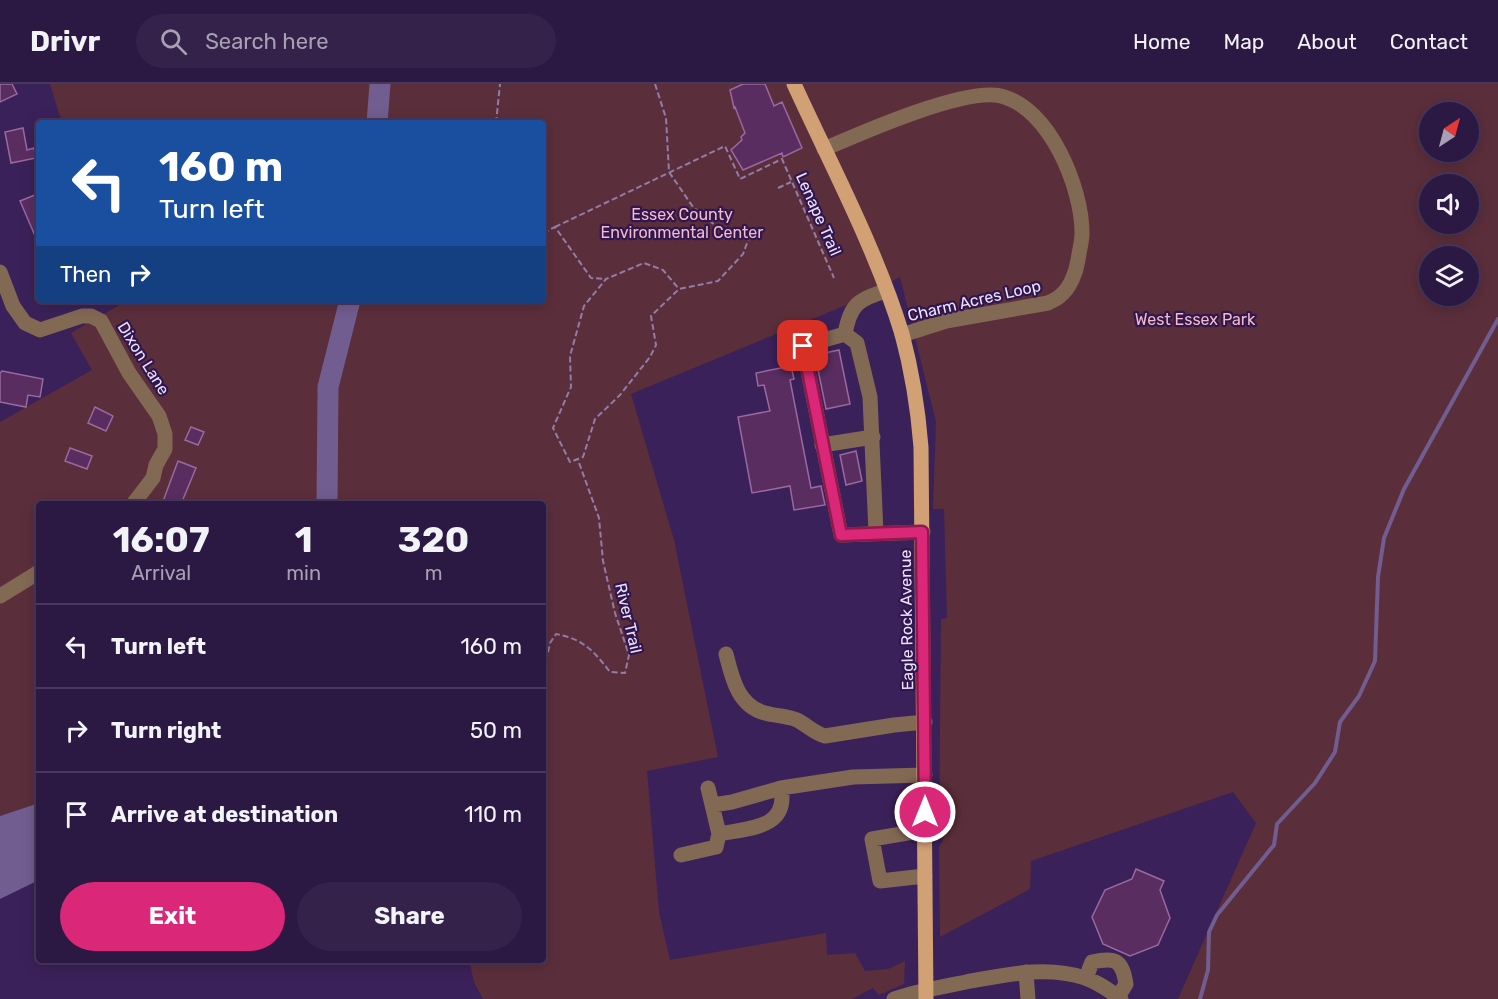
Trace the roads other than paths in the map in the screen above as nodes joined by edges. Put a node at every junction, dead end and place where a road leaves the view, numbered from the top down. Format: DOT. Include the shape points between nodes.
graph roads {
  1 [pos="794,84"];
  2 [pos="824,149"];
  3 [pos="0,272"];
  4 [pos="886,291"];
  5 [pos="844,334"];
  6 [pos="902,335"];
  7 [pos="873,437"];
  8 [pos="822,445"];
  9 [pos="135,501"];
  10 [pos="922,532"];
  11 [pos="876,533"];
  12 [pos="36,574"];
  13 [pos="0,596"];
  14 [pos="726,654"];
  15 [pos="925,722"];
  16 [pos="925,775"];
  17 [pos="708,788"];
  18 [pos="781,788"];
  19 [pos="713,805"];
  20 [pos="925,830"];
  21 [pos="718,834"];
  22 [pos="681,855"];
  23 [pos="925,876"];
  24 [pos="1026,972"];
  25 [pos="1086,978"];
  26 [pos="926,994"];
  27 [pos="1119,998"];
  28 [pos="894,999"];
  29 [pos="1028,999"];
  1 -- 2 [label="main road, Eagle Rock Avenue"];
  2 -- 4 [label="main road, Eagle Rock Avenue"];
  2 -- 6 [label="street, Charm Acres Loop" via="946,103 987,94 1016,102 1037,118 1070,170 1083,235 1077,267 1060,297 1025,308 946,321"];
  3 -- 9 [label="street, Dixon Lane" via="13,306 25,323 40,330 82,316 100,321 129,374 159,416 165,449 153,478"];
  4 -- 5 [label="street" via="853,308"];
  4 -- 6 [label="main road, Eagle Rock Avenue"];
  5 -- 7 [label="street" via="857,343 870,397"];
  5 -- 8 [label="street" via="803,346"];
  6 -- 10 [label="main road, Eagle Rock Avenue" via="919,422"];
  7 -- 8 [label="street"];
  7 -- 11 [label="street"];
  8 -- 11 [label="street" via="841,535"];
  10 -- 11 [label="street"];
  10 -- 15 [label="main road, Eagle Rock Avenue"];
  12 -- 13 [label="street"];
  14 -- 15 [label="street" via="743,700 765,713 798,721 814,733 825,736"];
  15 -- 16 [label="main road, Eagle Rock Avenue"];
  16 -- 18 [label="street" via="853,777"];
  16 -- 20 [label="main road, Eagle Rock Avenue"];
  17 -- 19 [label="street"];
  18 -- 19 [label="street"];
  18 -- 21 [label="street" via="780,811 770,822"];
  19 -- 21 [label="street"];
  20 -- 23 [label="main road, Eagle Rock Avenue"];
  20 -- 23 [label="street" via="872,839 880,880"];
  21 -- 22 [label="street" via="716,847"];
  23 -- 26 [label="main road, Eagle Rock Avenue"];
  24 -- 25 [label="street"];
  24 -- 26 [label="street"];
  24 -- 29 [label="street"];
  25 -- 27 [label="street"];
  25 -- 27 [label="street" via="1092,962 1114,960 1123,969 1126,984"];
  26 -- 28 [label="street"];
}
